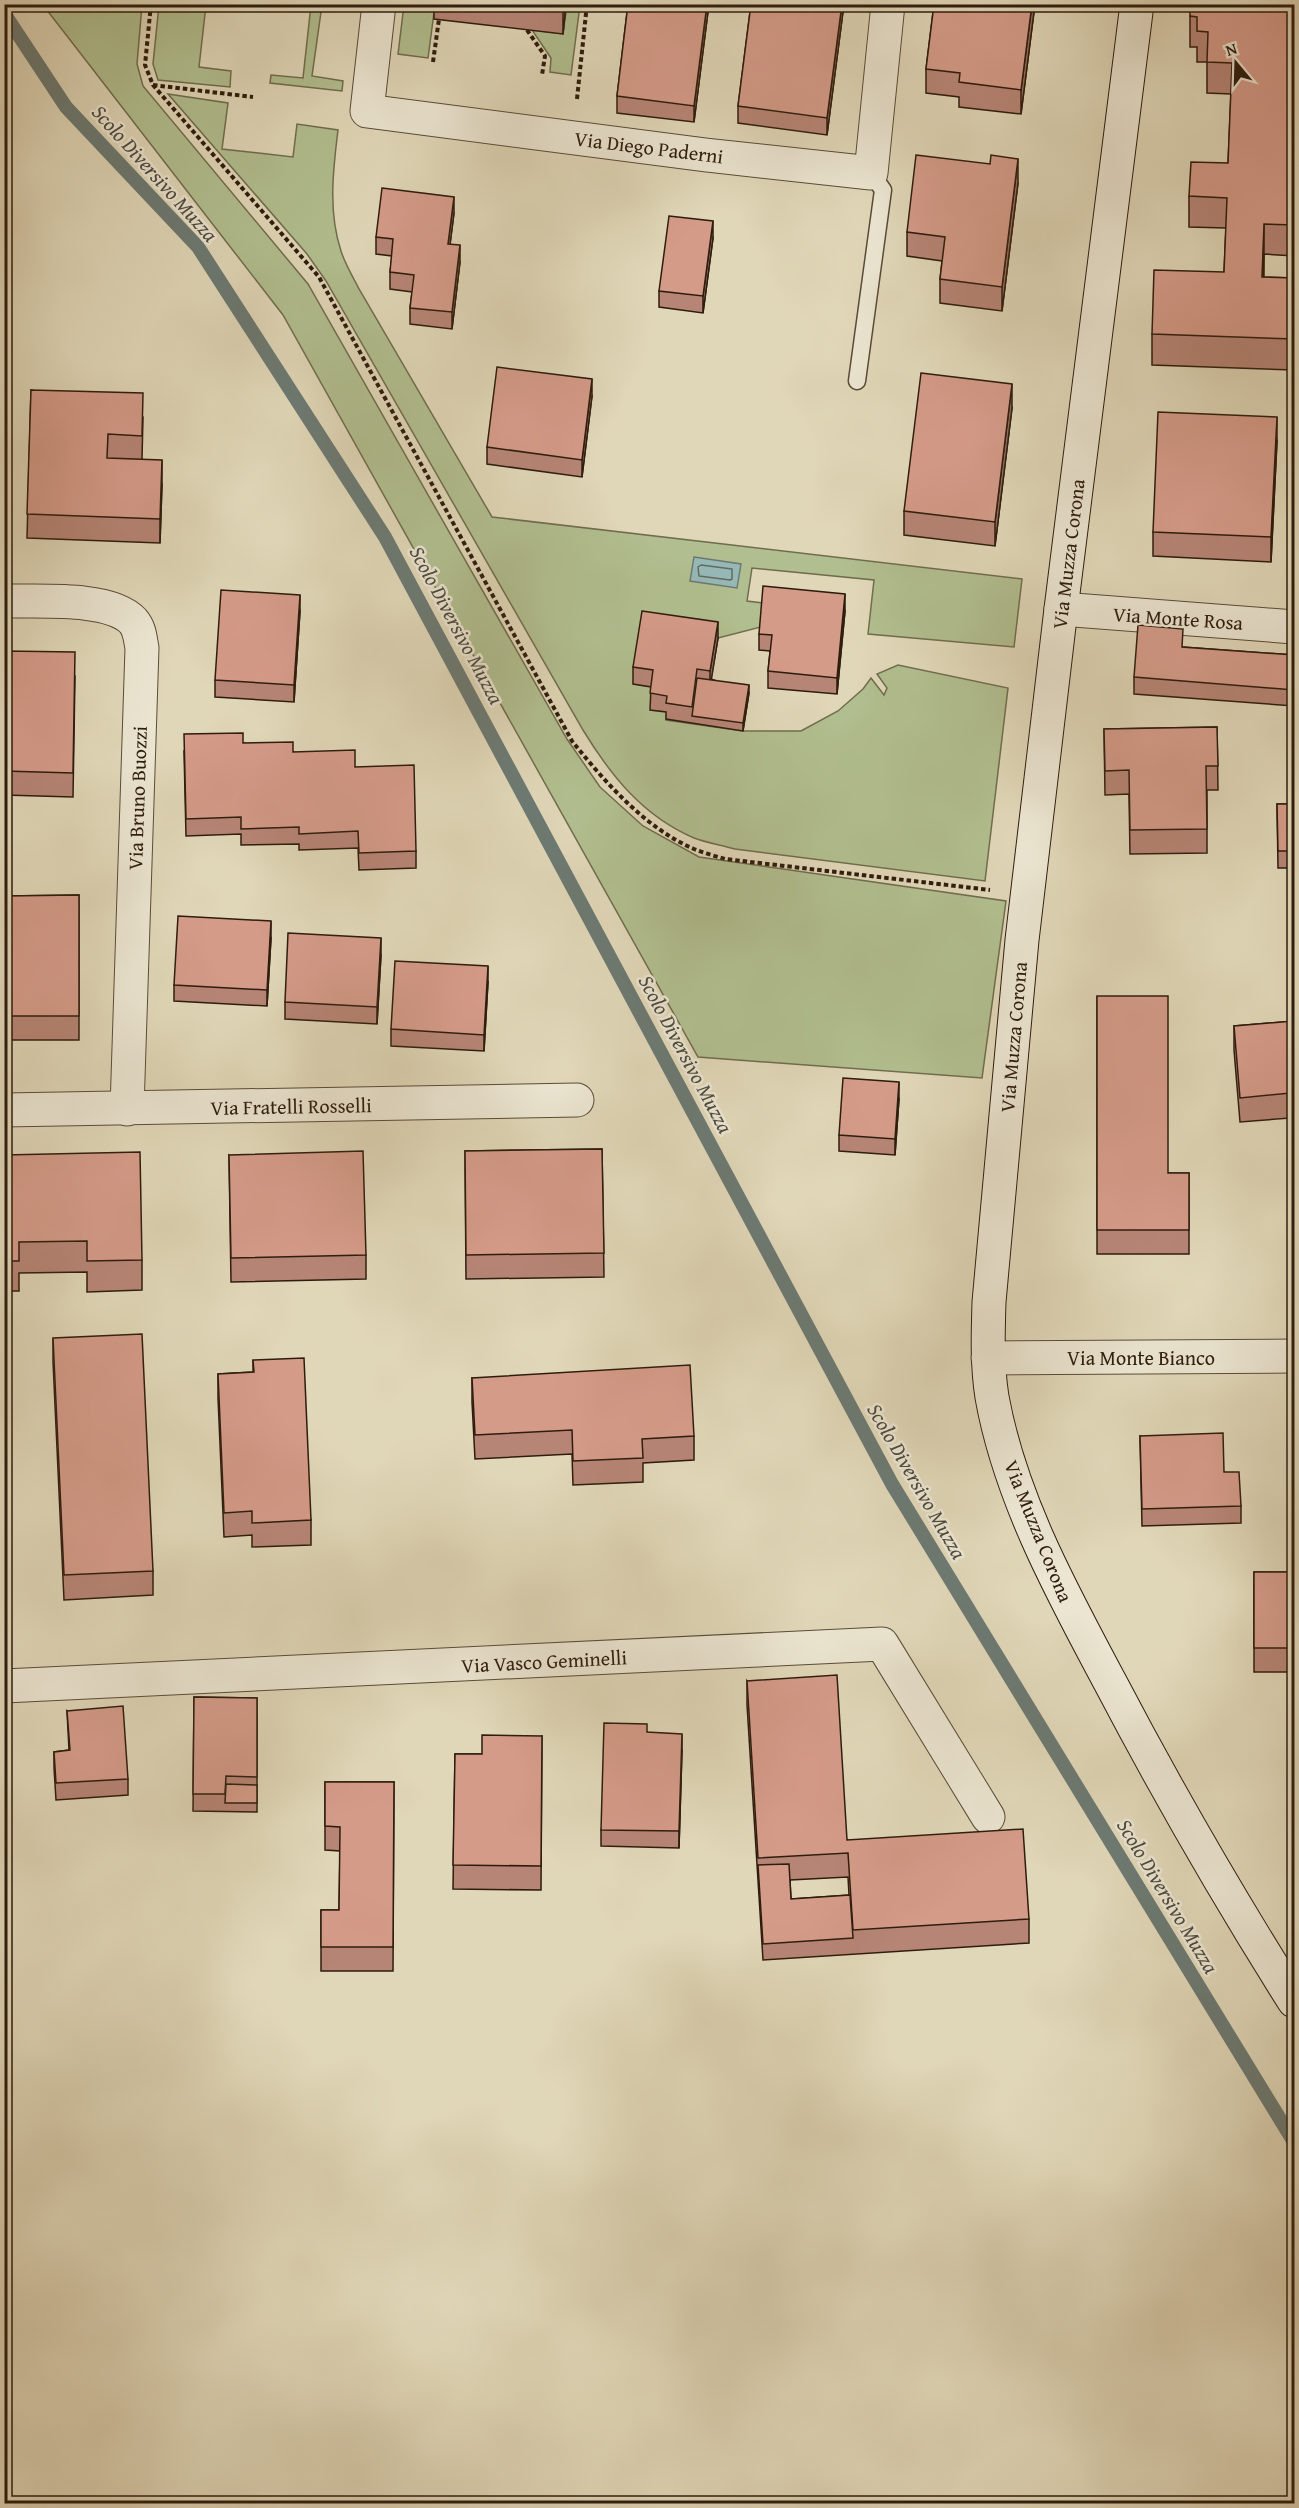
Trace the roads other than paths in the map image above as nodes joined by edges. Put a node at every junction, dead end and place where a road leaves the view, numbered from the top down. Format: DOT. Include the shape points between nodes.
graph roads {
  1 [pos="379,4"];
  2 [pos="888,4"];
  3 [pos="1137,4"];
  4 [pos="871,172"];
  5 [pos="857,381"];
  6 [pos="4,601"];
  7 [pos="1060,609"];
  8 [pos="1294,627"];
  9 [pos="577,1100"];
  10 [pos="127,1109"];
  11 [pos="4,1110"];
  12 [pos="1294,1356"];
  13 [pos="988,1358"];
  14 [pos="4,1686"];
  15 [pos="987,1817"];
  16 [pos="1294,2001"];
  1 -- 4 [label="street, Via Diego Paderni" via="367,111"];
  2 -- 4 [label="street"];
  3 -- 7 [label="street, Via Muzza Corona"];
  4 -- 5 [label="lane" via="883,190"];
  6 -- 10 [label="street, Via Bruno Buozzi" via="116,608 139,630 142,648"];
  7 -- 8 [label="street, Via Monte Rosa"];
  7 -- 13 [label="street, Via Muzza Corona" via="1022,940 989,1302"];
  9 -- 10 [label="street, Via Fratelli Rosselli"];
  10 -- 11 [label="street, Via Fratelli Rosselli"];
  12 -- 13 [label="street, Via Monte Bianco"];
  13 -- 16 [label="street, Via Muzza Corona" via="992,1398 1002,1436 1024,1504 1058,1584 1153,1764"];
  14 -- 15 [label="street, Via Vasco Geminelli" via="882,1644"];
}
